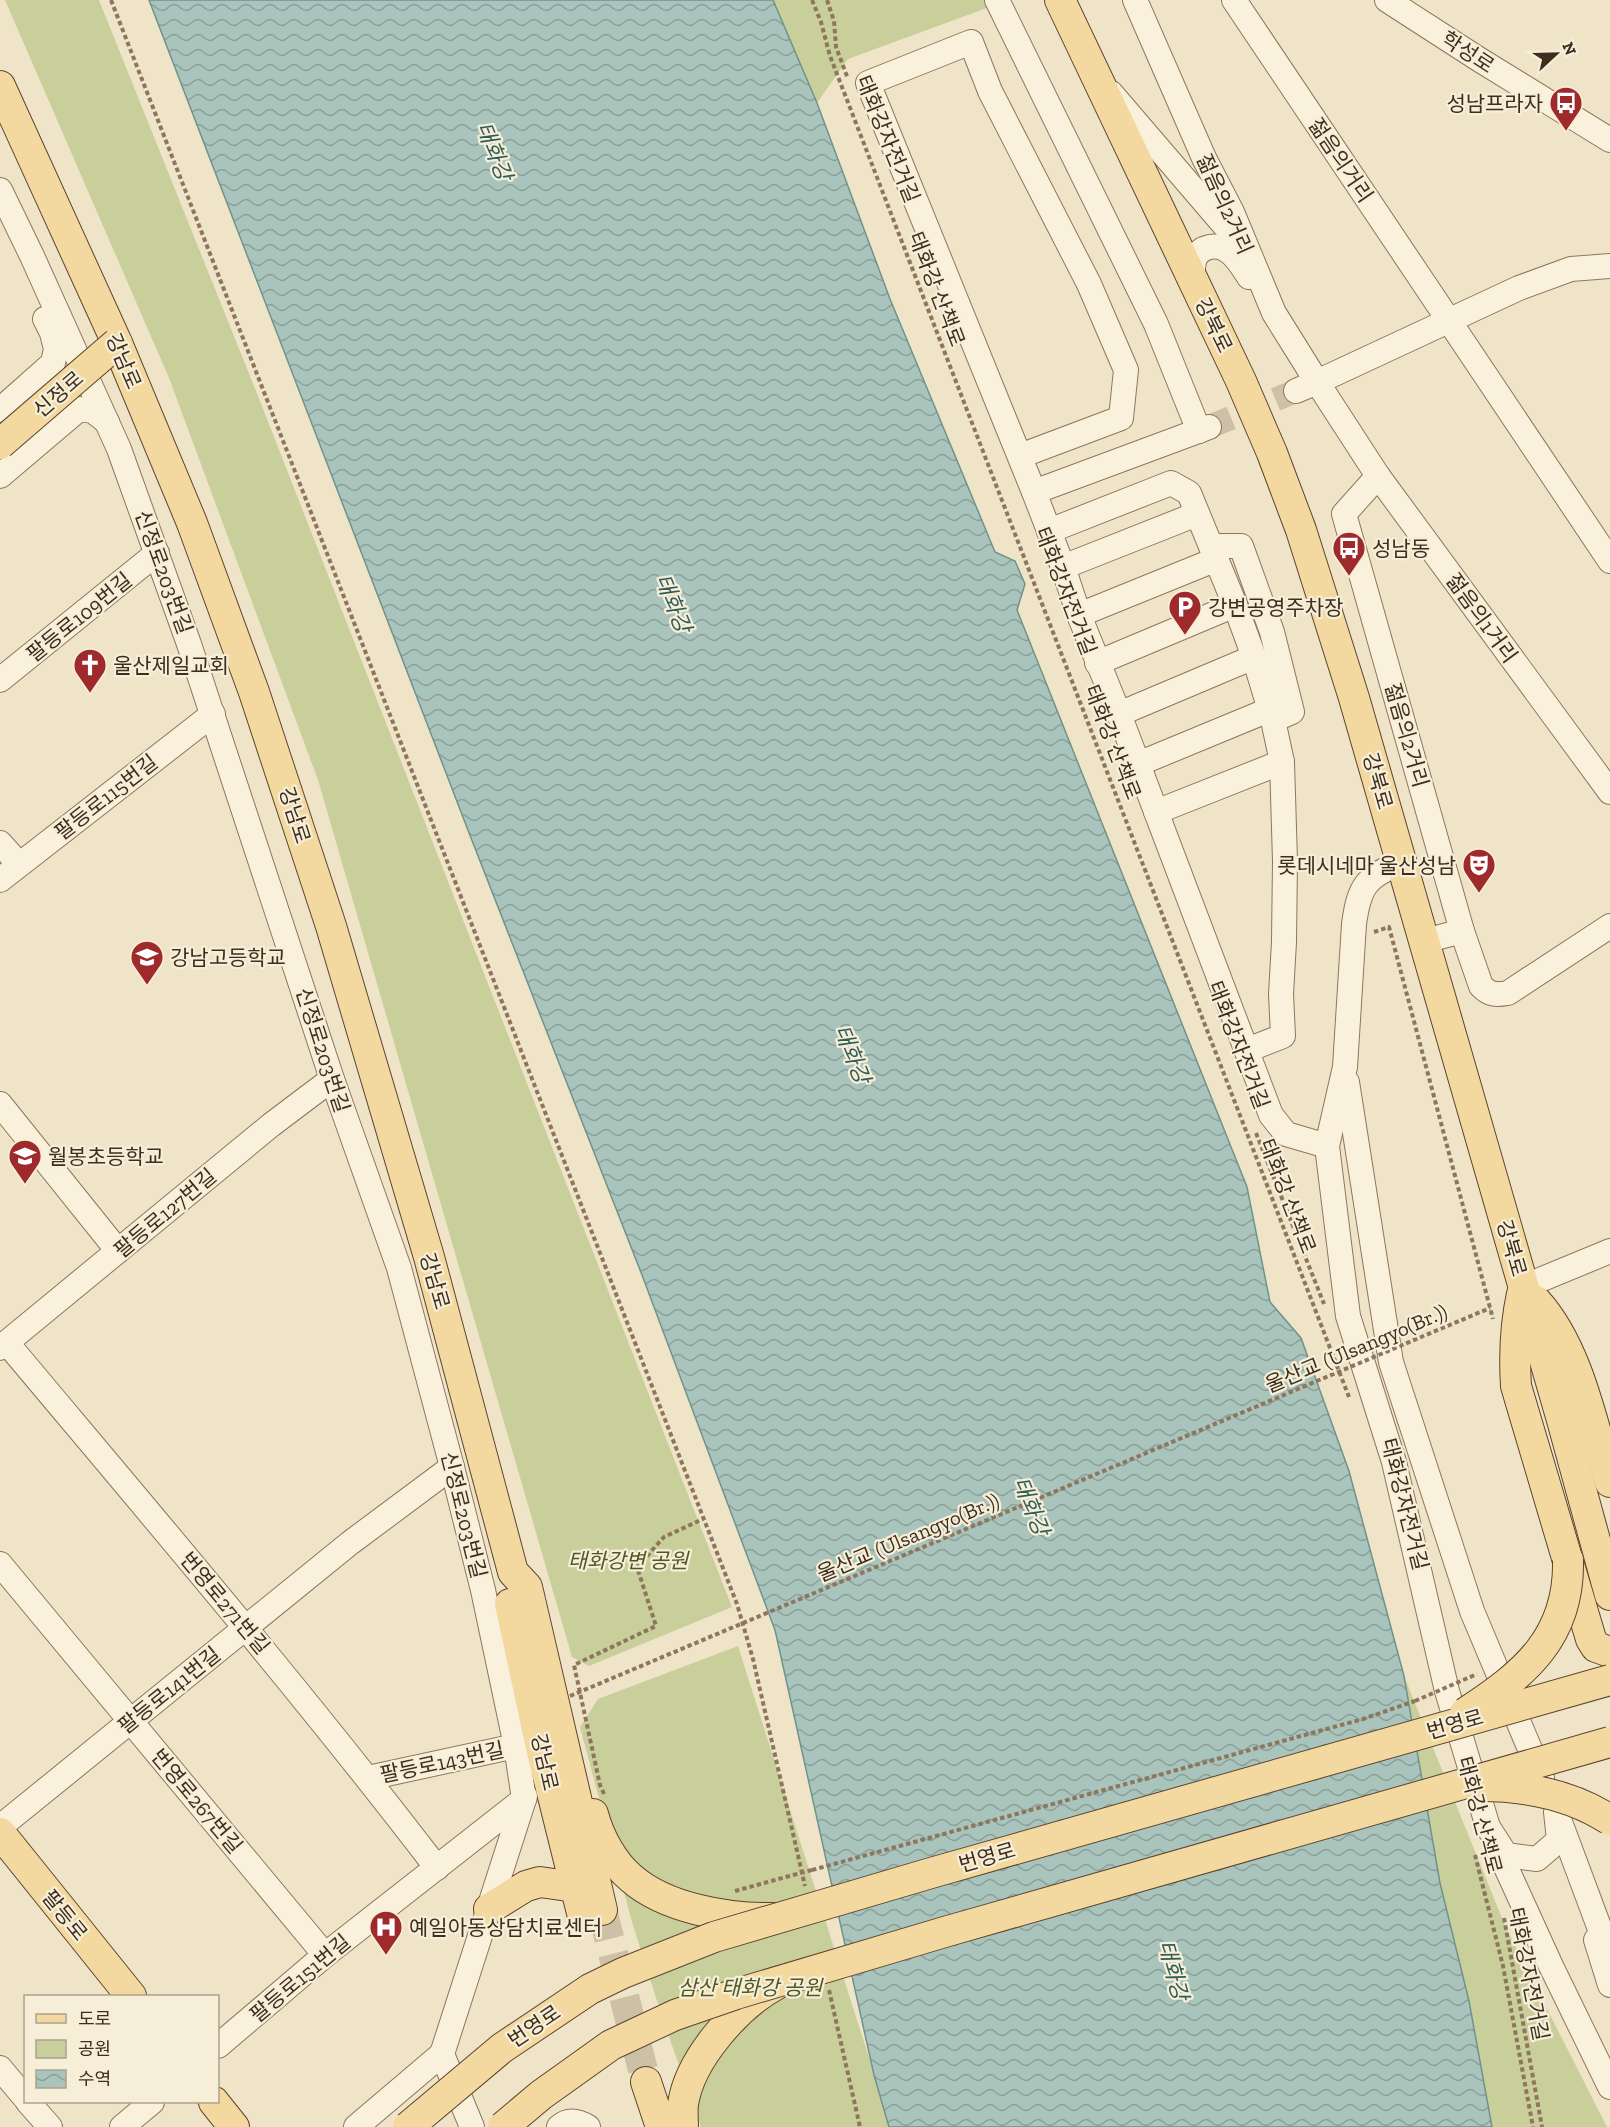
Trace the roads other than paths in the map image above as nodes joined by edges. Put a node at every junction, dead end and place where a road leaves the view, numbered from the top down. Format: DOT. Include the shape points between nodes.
graph roads {
  1 [pos="997,0"];
  2 [pos="1060,0"];
  3 [pos="1136,0"];
  4 [pos="1233,0"];
  5 [pos="1387,0"];
  6 [pos="1095,75"];
  7 [pos="0,86"];
  8 [pos="1610,140"];
  9 [pos="0,190"];
  10 [pos="0,228"];
  11 [pos="1248,253"];
  12 [pos="1610,266"];
  13 [pos="1193,282"];
  14 [pos="1274,313"];
  15 [pos="1449,320"];
  16 [pos="117,343"];
  17 [pos="1307,386"];
  18 [pos="0,410"];
  19 [pos="107,422"];
  20 [pos="0,444"];
  21 [pos="1020,456"];
  22 [pos="0,476"];
  23 [pos="1378,476"];
  24 [pos="1034,492"];
  25 [pos="1197,514"];
  26 [pos="1049,531"];
  27 [pos="1214,552"];
  28 [pos="157,553"];
  29 [pos="1610,561"];
  30 [pos="1063,567"];
  31 [pos="1236,605"];
  32 [pos="1079,615"];
  33 [pos="1254,657"];
  34 [pos="1097,663"];
  35 [pos="0,680"];
  36 [pos="213,714"];
  37 [pos="1119,714"];
  38 [pos="1272,714"];
  39 [pos="1282,762"];
  40 [pos="1138,764"];
  41 [pos="1610,792"];
  42 [pos="1156,812"];
  43 [pos="0,843"];
  44 [pos="1401,862"];
  45 [pos="19,864"];
  46 [pos="0,880"];
  47 [pos="1610,926"];
  48 [pos="1462,931"];
  49 [pos="1425,941"];
  50 [pos="1246,1050"];
  51 [pos="1345,1067"];
  52 [pos="332,1079"];
  53 [pos="0,1104"];
  54 [pos="1327,1146"];
  55 [pos="118,1251"];
  56 [pos="1610,1251"];
  57 [pos="1523,1287"];
  58 [pos="3,1346"];
  59 [pos="452,1467"];
  60 [pos="1610,1482"];
  61 [pos="1568,1560"];
  62 [pos="0,1564"];
  63 [pos="513,1572"];
  64 [pos="1610,1594"];
  65 [pos="246,1627"];
  66 [pos="1610,1652"];
  67 [pos="1610,1680"];
  68 [pos="561,1707"];
  69 [pos="131,1721"];
  70 [pos="1437,1729"];
  71 [pos="1610,1742"];
  72 [pos="529,1749"];
  73 [pos="368,1778"];
  74 [pos="1454,1786"];
  75 [pos="524,1799"];
  76 [pos="1556,1812"];
  77 [pos="1610,1820"];
  78 [pos="0,1827"];
  79 [pos="0,1833"];
  80 [pos="1480,1836"];
  81 [pos="437,1868"];
  82 [pos="575,1887"];
  83 [pos="489,1909"];
  84 [pos="776,1918"];
  85 [pos="325,1955"];
  86 [pos="1610,1956"];
  87 [pos="790,1977"];
  88 [pos="1610,1985"];
  89 [pos="130,1995"];
  90 [pos="219,2045"];
  91 [pos="442,2054"];
  92 [pos="0,2068"];
  93 [pos="1610,2087"];
  94 [pos="24,2096"];
  95 [pos="30,2103"];
  96 [pos="151,2103"];
  97 [pos="215,2103"];
  98 [pos="50,2127"];
  99 [pos="122,2127"];
  100 [pos="234,2127"];
  101 [pos="356,2127"];
  102 [pos="408,2127"];
  103 [pos="472,2127"];
  104 [pos="503,2127"];
  105 [pos="559,2127"];
  106 [pos="588,2127"];
  107 [pos="639,2127"];
  108 [pos="661,2127"];
  109 [pos="683,2127"];
  1 -- 24 [label="street" via="1204,429"];
  2 -- 6 [label="main road, 강북로"];
  3 -- 11 [label="street, 젊음의2거리"];
  4 -- 15 [label="street, 젊음의거리"];
  5 -- 8 [label="street, 학성로"];
  6 -- 11 [label="street"];
  6 -- 13 [label="main road, 강북로"];
  7 -- 16 [label="main road, 강남로"];
  9 -- 19 [label="street, 신정로203번길"];
  10 -- 18 [label="street" via="52,333 56,349 53,363"];
  11 -- 14 [label="street, 젊음의2거리"];
  12 -- 15 [label="street" via="1571,269"];
  13 -- 14 [label="street" via="1195,259 1208,247 1218,246 1237,260"];
  13 -- 44 [label="main road, 강북로" via="1263,432 1301,530"];
  14 -- 17 [label="street, 젊음의2거리"];
  15 -- 17 [label="street"];
  15 -- 29 [label="street, 젊음의거리"];
  16 -- 20 [label="main road, 신정로, bridge"];
  16 -- 63 [label="main road, 강남로" via="192,523 294,811 429,1257"];
  17 -- 23 [label="street, 젊음의1거리"];
  19 -- 22 [label="street" via="93,411 79,410"];
  19 -- 28 [label="street, 신정로203번길"];
  21 -- 21 [label="street" via="1121,418 1126,370 1089,284 990,91 971,42 868,83"];
  21 -- 24 [label="street"];
  23 -- 41 [label="street, 젊음의1거리"];
  23 -- 48 [label="street, 젊음의2거리" via="1344,514"];
  24 -- 26 [label="street"];
  25 -- 26 [label="street" via="1189,493 1171,483"];
  25 -- 27 [label="street"];
  25 -- 30 [label="street"];
  26 -- 30 [label="street"];
  27 -- 31 [label="street"];
  27 -- 32 [label="street"];
  27 -- 38 [label="street" via="1241,546 1272,632 1292,712"];
  28 -- 35 [label="street, 팔등로109번길"];
  28 -- 36 [label="street, 신정로203번길"];
  30 -- 32 [label="street"];
  31 -- 33 [label="street"];
  31 -- 34 [label="street"];
  32 -- 34 [label="street"];
  33 -- 37 [label="street"];
  33 -- 38 [label="street"];
  34 -- 37 [label="street"];
  36 -- 45 [label="street, 팔등로115번길"];
  36 -- 52 [label="street, 신정로203번길"];
  37 -- 40 [label="street"];
  38 -- 39 [label="street"];
  38 -- 40 [label="street"];
  39 -- 42 [label="street"];
  39 -- 50 [label="street" via="1283,1035"];
  40 -- 42 [label="street"];
  42 -- 50 [label="street"];
  43 -- 45 [label="street"];
  44 -- 49 [label="main road, 강북로"];
  44 -- 51 [label="street" via="1380,870 1365,884 1357,903"];
  45 -- 46 [label="street, 팔등로115번길"];
  47 -- 48 [label="street, 젊음의2거리" via="1508,993 1497,995 1481,987"];
  48 -- 49 [label="street"];
  49 -- 57 [label="main road, 강북로"];
  50 -- 54 [label="street" via="1271,1115 1286,1134"];
  51 -- 54 [label="street"];
  51 -- 76 [label="street" via="1391,1362 1472,1611"];
  52 -- 55 [label="street, 팔등로127번길"];
  52 -- 59 [label="street, 신정로203번길" via="399,1268"];
  53 -- 55 [label="street"];
  54 -- 80 [label="street" via="1348,1316 1394,1462"];
  55 -- 58 [label="street, 팔등로127번길"];
  56 -- 57 [label="street"];
  57 -- 60 [label="main road" via="1546,1311 1563,1341"];
  57 -- 61 [label="main road" via="1516,1323 1516,1386"];
  57 -- 64 [label="main road, 강북로"];
  58 -- 65 [label="street, 번영로271번길"];
  59 -- 65 [label="street, 팔등로141번길"];
  59 -- 72 [label="street, 신정로203번길"];
  61 -- 66 [label="main road" via="1591,1640 1596,1647"];
  61 -- 70 [label="main road, bridge" via="1567,1594 1561,1615 1542,1649 1504,1685"];
  62 -- 69 [label="street, 번영로267번길"];
  63 -- 68 [label="main road, 강남로" via="527,1587"];
  63 -- 72 [label="main road, 강남로" via="507,1591"];
  65 -- 69 [label="street, 팔등로141번길"];
  65 -- 73 [label="street, 번영로271번길"];
  67 -- 70 [label="main road, 번영로, bridge"];
  68 -- 72 [label="street"];
  68 -- 82 [label="main road, 강남로" via="592,1913"];
  68 -- 84 [label="main road, bridge" via="577,1742 596,1824 612,1856 630,1877 650,1892 674,1902 748,1919"];
  69 -- 78 [label="street, 팔등로141번길"];
  69 -- 85 [label="street, 번영로267번길"];
  70 -- 84 [label="main road, 번영로, bridge"];
  71 -- 74 [label="main road, bridge"];
  72 -- 73 [label="street, 팔등로143번길"];
  72 -- 75 [label="street"];
  72 -- 82 [label="main road, 강남로"];
  73 -- 81 [label="street, 번영로271번길"];
  74 -- 77 [label="main road, bridge" via="1506,1787 1548,1794 1593,1809"];
  74 -- 87 [label="main road, bridge"];
  75 -- 81 [label="street, 팔등로151번길"];
  75 -- 83 [label="street"];
  76 -- 80 [label="street" via="1559,1840 1538,1859 1506,1855"];
  76 -- 86 [label="street"];
  76 -- 88 [label="street"];
  79 -- 89 [label="main road, 팔등로"];
  80 -- 93 [label="street" via="1551,1966"];
  81 -- 85 [label="street, 팔등로151번길"];
  82 -- 83 [label="main road" via="540,1882 526,1886"];
  83 -- 91 [label="street"];
  84 -- 102 [label="main road, 번영로, bridge" via="714,1937 590,1989 502,2048"];
  85 -- 90 [label="street, 팔등로151번길"];
  87 -- 104 [label="main road, bridge" via="675,2015 611,2045"];
  87 -- 109 [label="main road, bridge" via="746,2004 706,2051 691,2077 683,2104"];
  91 -- 101 [label="street"];
  91 -- 103 [label="street"];
  92 -- 94 [label="street"];
  95 -- 98 [label="street"];
  96 -- 99 [label="street"];
  97 -- 100 [label="main road"];
  105 -- 106 [label="street" via="576,2121"];
  107 -- 108 [label="main road" via="636,2084"];
}
